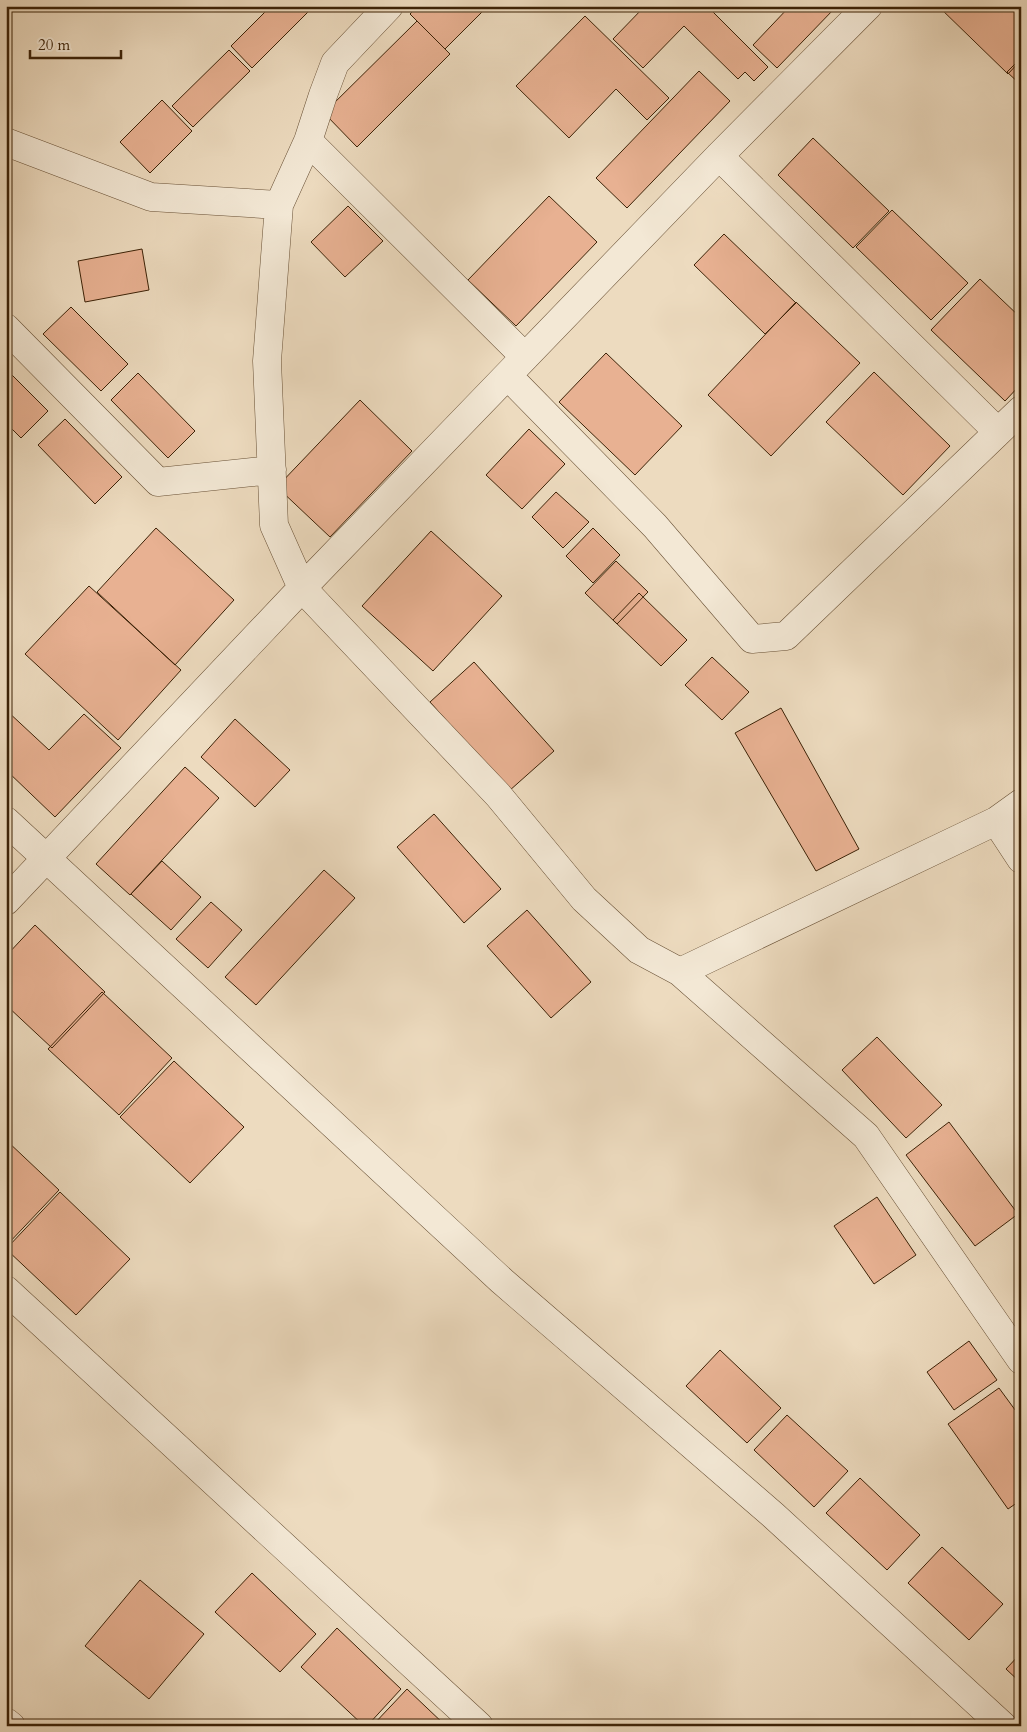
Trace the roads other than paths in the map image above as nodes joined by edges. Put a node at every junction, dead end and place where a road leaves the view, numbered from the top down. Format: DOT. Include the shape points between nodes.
graph roads {
  1 [pos="389,6"];
  2 [pos="868,6"];
  3 [pos="308,141"];
  4 [pos="6,142"];
  5 [pos="719,156"];
  6 [pos="279,205"];
  7 [pos="6,328"];
  8 [pos="516,366"];
  9 [pos="1021,410"];
  10 [pos="998,432"];
  11 [pos="272,470"];
  12 [pos="302,588"];
  13 [pos="1021,803"];
  14 [pos="6,821"];
  15 [pos="996,822"];
  16 [pos="45,858"];
  17 [pos="1021,858"];
  18 [pos="6,901"];
  19 [pos="680,972"];
  20 [pos="6,1290"];
  21 [pos="1021,1360"];
  22 [pos="6,1722"];
  23 [pos="11,1726"];
  24 [pos="479,1726"];
  25 [pos="1003,1726"];
  1 -- 3 [label="street" via="335,63"];
  2 -- 5 [label="street"];
  3 -- 6 [label="street"];
  3 -- 8 [label="street"];
  4 -- 6 [label="street" via="151,197"];
  5 -- 8 [label="street"];
  5 -- 10 [label="street"];
  6 -- 11 [label="street" via="267,361"];
  7 -- 11 [label="street" via="158,482"];
  8 -- 10 [label="street" via="752,639 786,636"];
  8 -- 12 [label="street"];
  9 -- 10 [label="street"];
  11 -- 12 [label="street" via="274,525"];
  12 -- 16 [label="street"];
  12 -- 19 [label="street" via="498,795 584,899 639,950"];
  13 -- 15 [label="street"];
  14 -- 16 [label="street"];
  15 -- 17 [label="street"];
  15 -- 19 [label="street"];
  16 -- 18 [label="street"];
  16 -- 25 [label="street" via="502,1281 773,1515"];
  19 -- 21 [label="street" via="866,1136"];
  20 -- 24 [label="street"];
  22 -- 23 [label="street"];
}
